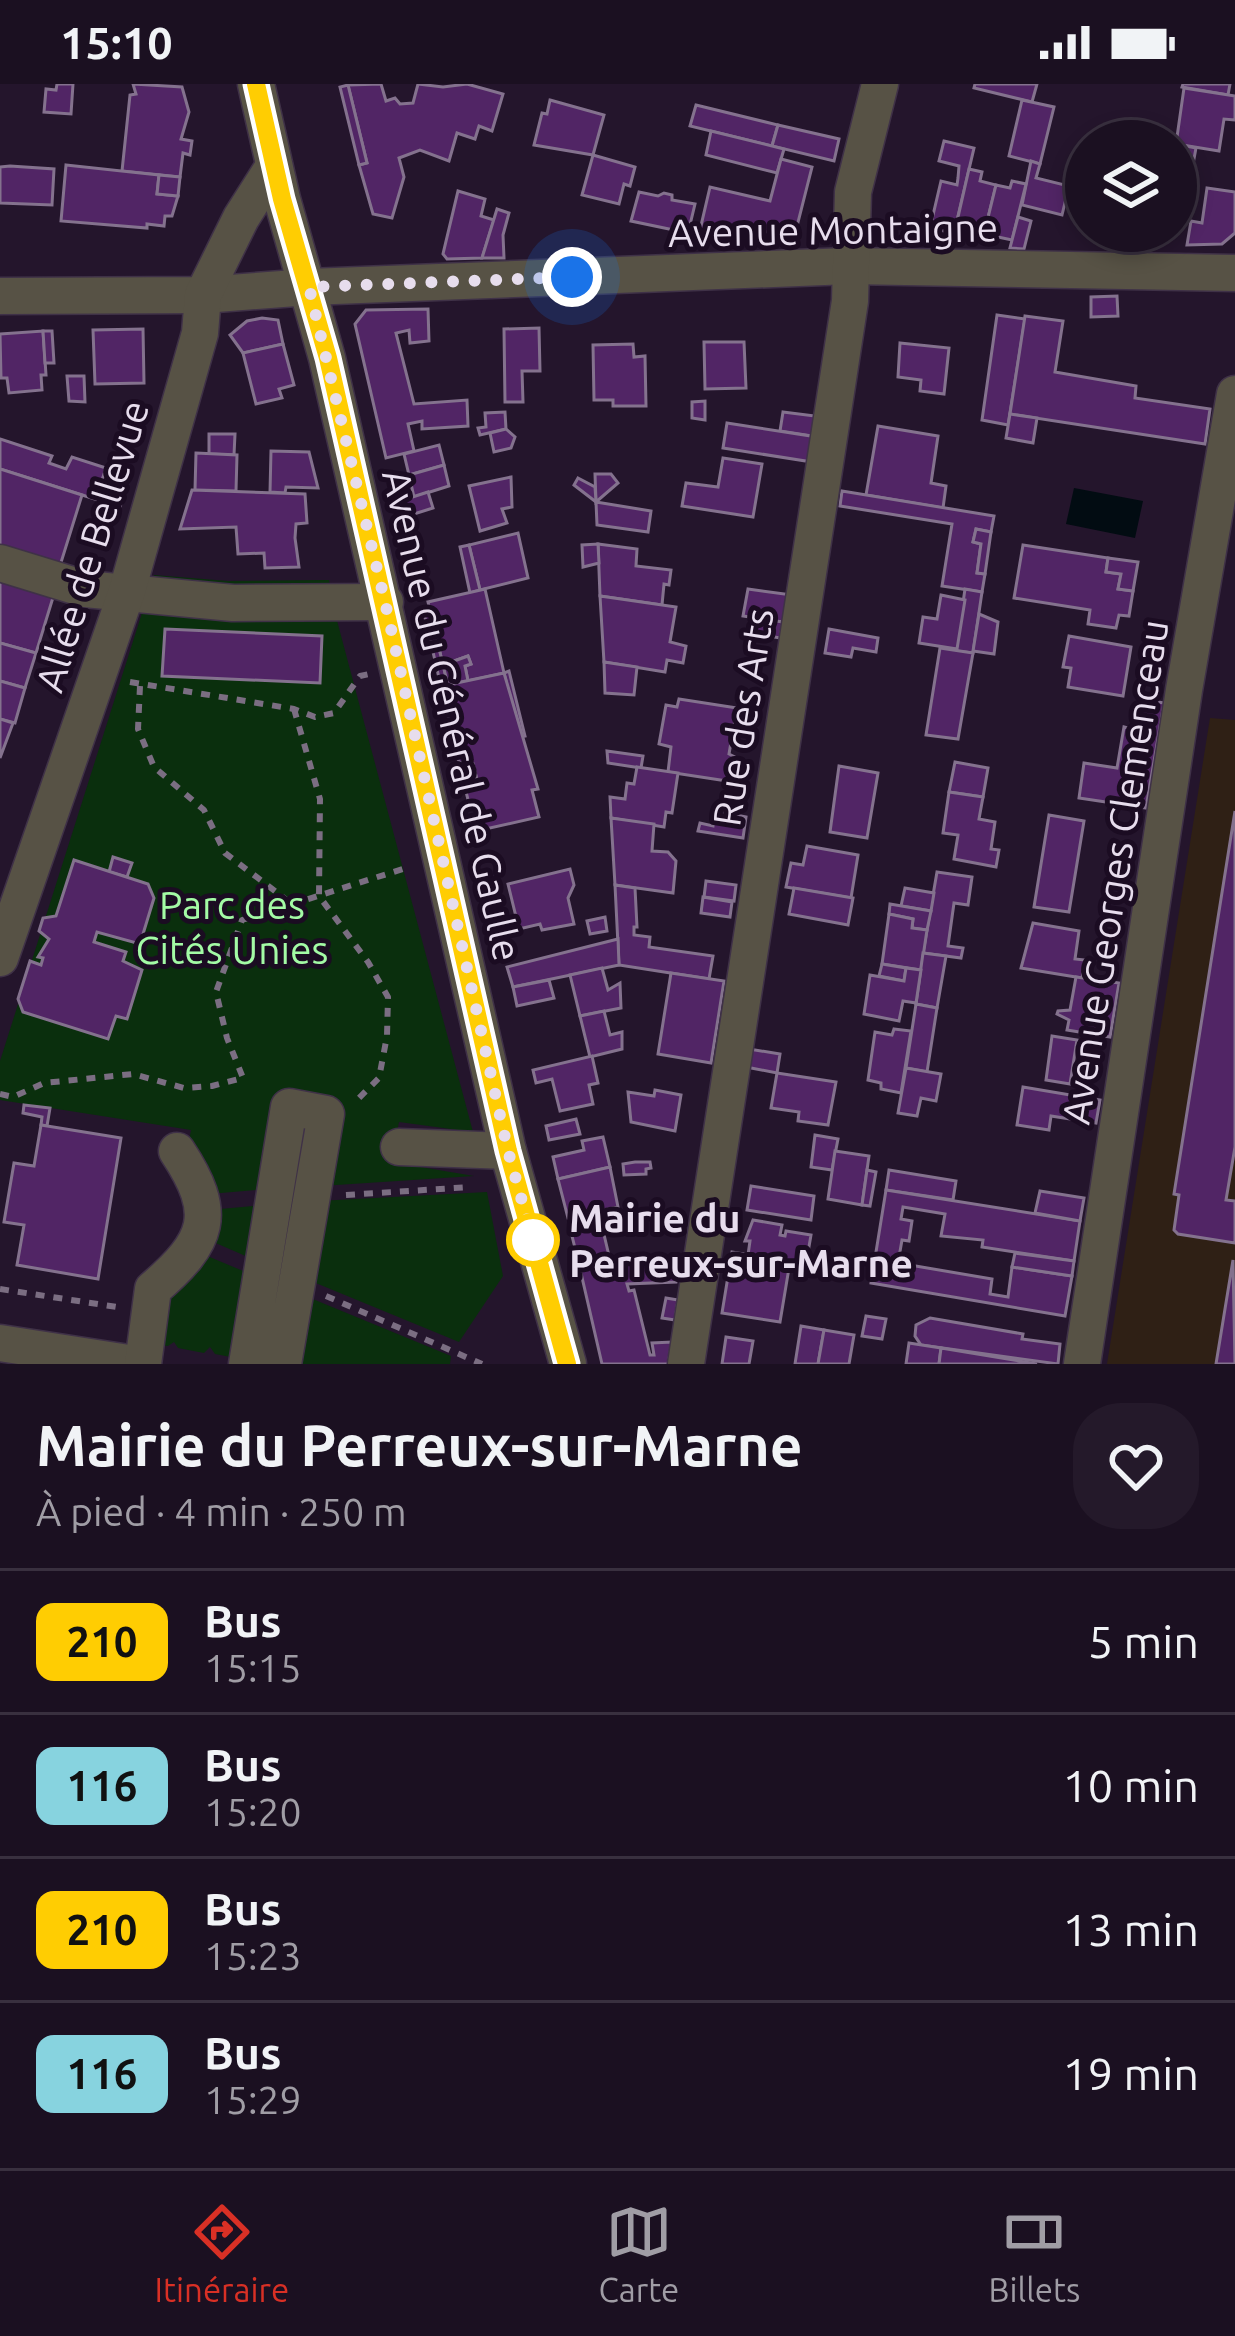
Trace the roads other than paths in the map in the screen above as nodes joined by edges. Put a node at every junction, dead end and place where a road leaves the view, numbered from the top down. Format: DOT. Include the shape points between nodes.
graph roads {
  1 [pos="256,84"];
  2 [pos="880,84"];
  3 [pos="274,166"];
  4 [pos="849,266"];
  5 [pos="1235,273"];
  6 [pos="309,287"];
  7 [pos="203,295"];
  8 [pos="0,296"];
  9 [pos="1235,394"];
  10 [pos="0,563"];
  11 [pos="127,591"];
  12 [pos="385,602"];
  13 [pos="10,893"];
  14 [pos="0,958"];
  15 [pos="399,1148"];
  16 [pos="177,1150"];
  17 [pos="512,1167"];
  18 [pos="0,1343"];
  19 [pos="139,1364"];
  20 [pos="247,1364"];
  21 [pos="283,1364"];
  22 [pos="568,1364"];
  23 [pos="686,1364"];
  24 [pos="1082,1364"];
  1 -- 3 [label="street, Avenue du Général de Gaulle"];
  2 -- 4 [label="street, Rue des Arts" via="853,192"];
  3 -- 6 [label="street, Avenue du Général de Gaulle"];
  3 -- 7 [label="street, Allée de Bellevue"];
  4 -- 5 [label="street, Avenue Montaigne"];
  4 -- 6 [label="street, Avenue Montaigne"];
  4 -- 23 [label="street, Rue des Arts" via="850,301"];
  6 -- 7 [label="street, Avenue Montaigne"];
  6 -- 12 [label="street, Avenue du Général de Gaulle"];
  7 -- 8 [label="street, Avenue Montaigne"];
  7 -- 11 [label="street, Allée de Bellevue" via="200,334"];
  9 -- 24 [label="street, Avenue Georges Clemenceau"];
  10 -- 11 [label="street" via="85,590"];
  11 -- 12 [label="street" via="233,603"];
  11 -- 13 [label="street, Allée de Bellevue"];
  12 -- 17 [label="street, Avenue du Général de Gaulle"];
  13 -- 14 [label="street, Allée de Bellevue"];
  15 -- 17 [label="street"];
  16 -- 19 [label="street" via="205,1204 197,1242 153,1289"];
  17 -- 22 [label="street, Avenue du Général de Gaulle"];
  18 -- 19 [label="street"];
  20 -- 21 [label="street" via="289,1107 326,1114"];
}
